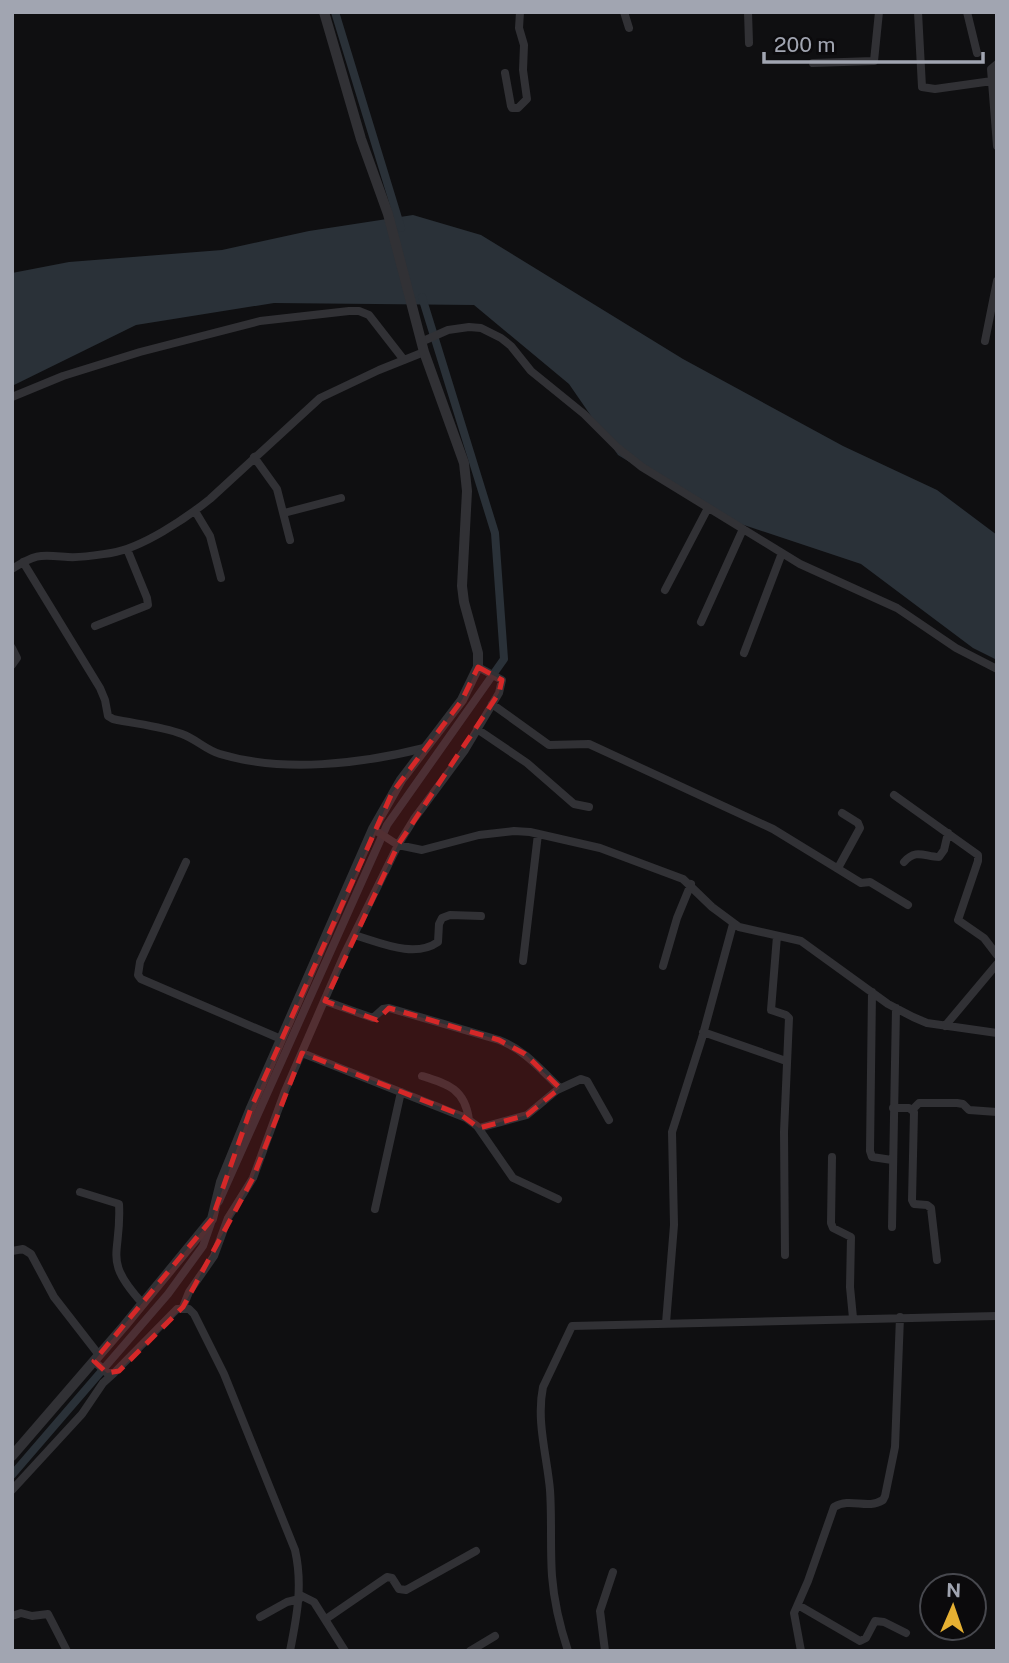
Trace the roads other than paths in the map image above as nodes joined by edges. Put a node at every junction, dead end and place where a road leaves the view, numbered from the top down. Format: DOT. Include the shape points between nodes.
graph roads {
  1 [pos="324,12"];
  2 [pos="520,12"];
  3 [pos="624,12"];
  4 [pos="748,12"];
  5 [pos="879,12"];
  6 [pos="918,12"];
  7 [pos="967,12"];
  8 [pos="629,28"];
  9 [pos="749,43"];
  10 [pos="976,53"];
  11 [pos="813,63"];
  12 [pos="997,64"];
  13 [pos="505,73"];
  14 [pos="992,81"];
  15 [pos="997,146"];
  16 [pos="997,281"];
  17 [pos="985,341"];
  18 [pos="422,345"];
  19 [pos="404,360"];
  20 [pos="12,397"];
  21 [pos="254,457"];
  22 [pos="341,498"];
  23 [pos="708,508"];
  24 [pos="195,511"];
  25 [pos="284,513"];
  26 [pos="743,529"];
  27 [pos="290,540"];
  28 [pos="127,549"];
  29 [pos="782,553"];
  30 [pos="23,562"];
  31 [pos="12,569"];
  32 [pos="221,578"];
  33 [pos="665,590"];
  34 [pos="701,622"];
  35 [pos="95,626"];
  36 [pos="12,648"];
  37 [pos="744,653"];
  38 [pos="12,664"];
  39 [pos="478,667"];
  40 [pos="997,669"];
  41 [pos="492,704"];
  42 [pos="477,729"];
  43 [pos="424,748"];
  44 [pos="894,795"];
  45 [pos="589,807"];
  46 [pos="842,813"];
  47 [pos="376,831"];
  48 [pos="948,833"];
  49 [pos="538,834"];
  50 [pos="398,845"];
  51 [pos="186,862"];
  52 [pos="904,862"];
  53 [pos="838,868"];
  54 [pos="691,884"];
  55 [pos="908,905"];
  56 [pos="481,916"];
  57 [pos="733,924"];
  58 [pos="354,935"];
  59 [pos="777,936"];
  60 [pos="997,955"];
  61 [pos="523,961"];
  62 [pos="997,964"];
  63 [pos="663,966"];
  64 [pos="872,992"];
  65 [pos="325,1001"];
  66 [pos="896,1009"];
  67 [pos="945,1026"];
  68 [pos="703,1032"];
  69 [pos="997,1033"];
  70 [pos="281,1039"];
  71 [pos="302,1053"];
  72 [pos="786,1061"];
  73 [pos="422,1076"];
  74 [pos="560,1088"];
  75 [pos="401,1092"];
  76 [pos="893,1108"];
  77 [pos="912,1109"];
  78 [pos="997,1112"];
  79 [pos="469,1120"];
  80 [pos="609,1120"];
  81 [pos="479,1128"];
  82 [pos="832,1157"];
  83 [pos="892,1160"];
  84 [pos="80,1192"];
  85 [pos="558,1199"];
  86 [pos="374,1209"];
  87 [pos="892,1227"];
  88 [pos="12,1251"];
  89 [pos="785,1255"];
  90 [pos="937,1260"];
  91 [pos="143,1304"];
  92 [pos="183,1307"];
  93 [pos="997,1315"];
  94 [pos="900,1317"];
  95 [pos="853,1318"];
  96 [pos="666,1323"];
  97 [pos="103,1366"];
  98 [pos="12,1456"];
  99 [pos="12,1490"];
  100 [pos="476,1551"];
  101 [pos="613,1572"];
  102 [pos="303,1597"];
  103 [pos="798,1605"];
  104 [pos="12,1616"];
  105 [pos="260,1617"];
  106 [pos="326,1619"];
  107 [pos="906,1633"];
  108 [pos="495,1636"];
  109 [pos="67,1651"];
  110 [pos="290,1651"];
  111 [pos="345,1651"];
  112 [pos="470,1651"];
  113 [pos="568,1651"];
  114 [pos="605,1651"];
  115 [pos="801,1651"];
  1 -- 18 [label="street" via="388,214"];
  2 -- 13 [label="street" via="527,99 514,109"];
  3 -- 8 [label="street"];
  4 -- 9 [label="street"];
  5 -- 11 [label="street" via="874,61"];
  6 -- 14 [label="street" via="922,88"];
  7 -- 10 [label="street"];
  12 -- 14 [label="street" via="991,67"];
  14 -- 15 [label="street"];
  16 -- 17 [label="street"];
  18 -- 19 [label="street"];
  18 -- 23 [label="street" via="448,330 469,327 502,338 531,371 629,457"];
  18 -- 39 [label="street" via="464,463 462,586"];
  19 -- 20 [label="street" via="369,315 349,311 260,321 140,352"];
  19 -- 21 [label="street" via="320,398"];
  21 -- 24 [label="street"];
  21 -- 25 [label="street" via="277,489"];
  22 -- 25 [label="street"];
  23 -- 26 [label="street"];
  23 -- 33 [label="street"];
  24 -- 28 [label="street"];
  24 -- 32 [label="street" via="210,536"];
  25 -- 27 [label="street"];
  26 -- 29 [label="street"];
  26 -- 34 [label="street"];
  28 -- 30 [label="street" via="79,556 47,554"];
  28 -- 35 [label="street" via="148,605"];
  29 -- 37 [label="street"];
  29 -- 40 [label="street" via="897,608"];
  30 -- 31 [label="street"];
  30 -- 43 [label="street" via="100,688 113,719 180,733 218,754 257,762 372,761"];
  36 -- 38 [label="street" via="17,657"];
  39 -- 41 [label="street" via="502,680"];
  39 -- 43 [label="street" via="462,700"];
  41 -- 42 [label="street"];
  41 -- 53 [label="street" via="549,745 589,744 755,820"];
  42 -- 45 [label="street" via="527,762 574,804"];
  42 -- 50 [label="street"];
  43 -- 47 [label="street" via="392,793"];
  44 -- 48 [label="street"];
  46 -- 53 [label="street" via="860,828"];
  47 -- 50 [label="street"];
  47 -- 70 [label="street"];
  48 -- 52 [label="street" via="939,857 917,853"];
  48 -- 60 [label="street" via="978,857 958,920 984,938"];
  49 -- 50 [label="street" via="492,833 422,849"];
  49 -- 54 [label="street" via="611,852"];
  49 -- 61 [label="street"];
  50 -- 58 [label="street"];
  51 -- 70 [label="street" via="138,975"];
  53 -- 55 [label="street"];
  54 -- 57 [label="street"];
  54 -- 63 [label="street"];
  56 -- 58 [label="street" via="446,916 440,921 438,942 417,949"];
  57 -- 59 [label="street"];
  57 -- 68 [label="street"];
  58 -- 65 [label="street"];
  59 -- 64 [label="street" via="801,941"];
  59 -- 72 [label="street" via="770,1008 789,1018"];
  62 -- 67 [label="street"];
  64 -- 66 [label="street"];
  64 -- 83 [label="street" via="870,1151 872,1157"];
  65 -- 71 [label="street"];
  65 -- 74 [label="street" via="373,1018 389,1008 511,1044"];
  66 -- 67 [label="street"];
  66 -- 76 [label="street"];
  67 -- 69 [label="street"];
  68 -- 72 [label="street"];
  68 -- 96 [label="street" via="672,1132 674,1225"];
  70 -- 91 [label="street" via="224,1174 212,1219"];
  71 -- 75 [label="street"];
  71 -- 92 [label="street" via="253,1178"];
  72 -- 89 [label="street"];
  73 -- 79 [label="street" via="453,1087 466,1105"];
  74 -- 80 [label="street" via="585,1079"];
  74 -- 81 [label="street" via="527,1115"];
  75 -- 79 [label="street"];
  75 -- 86 [label="street"];
  76 -- 77 [label="street"];
  76 -- 83 [label="street"];
  77 -- 78 [label="street" via="919,1102 957,1103 969,1110"];
  77 -- 90 [label="street" via="912,1200 930,1208"];
  79 -- 81 [label="street"];
  81 -- 85 [label="street" via="513,1178"];
  82 -- 95 [label="street" via="831,1223 851,1237"];
  83 -- 87 [label="street"];
  84 -- 91 [label="street" via="119,1204 116,1264"];
  88 -- 97 [label="street" via="23,1249 31,1254 60,1306"];
  91 -- 97 [label="street"];
  92 -- 97 [label="street"];
  92 -- 102 [label="street" via="194,1314 224,1374 295,1550"];
  93 -- 94 [label="street"];
  94 -- 95 [label="street"];
  94 -- 103 [label="street" via="895,1447 883,1500 874,1505 852,1502 834,1507"];
  95 -- 96 [label="street"];
  96 -- 113 [label="street" via="572,1326 543,1387 552,1574"];
  97 -- 98 [label="street"];
  97 -- 99 [label="street" via="95,1394 82,1414"];
  100 -- 106 [label="street" via="406,1590 387,1577"];
  101 -- 114 [label="street" via="600,1611"];
  102 -- 105 [label="street"];
  102 -- 106 [label="street"];
  102 -- 110 [label="street"];
  103 -- 107 [label="street" via="860,1641 875,1621"];
  103 -- 115 [label="street" via="794,1615"];
  104 -- 109 [label="street" via="48,1614"];
  106 -- 111 [label="street"];
  108 -- 112 [label="street"];
}
